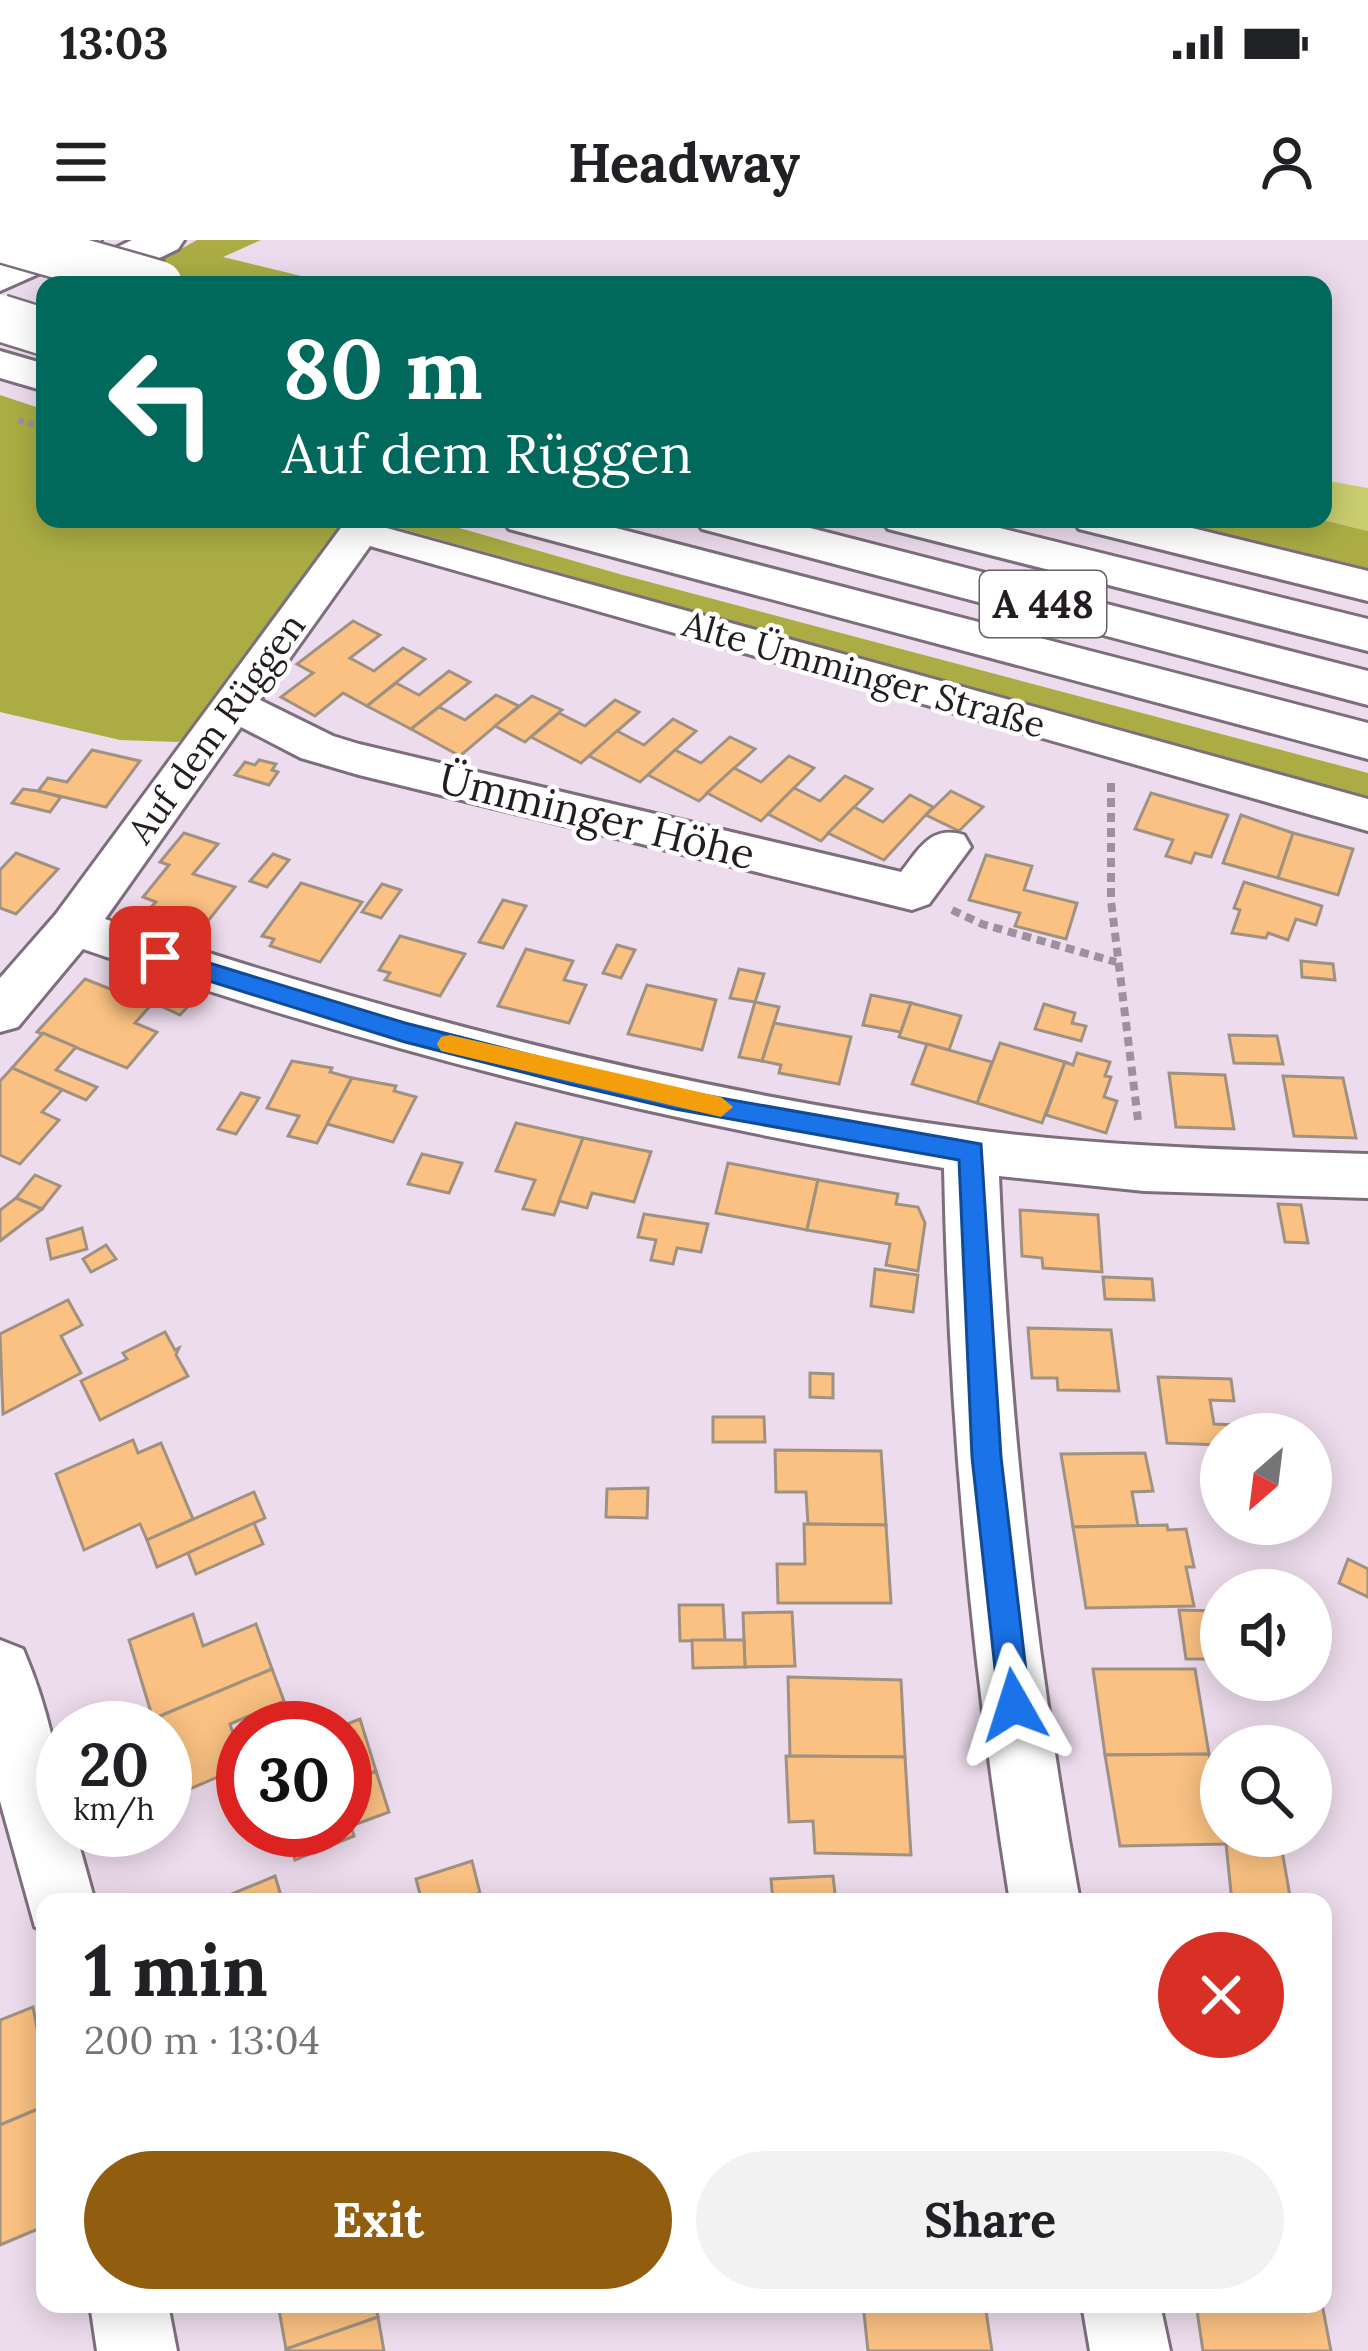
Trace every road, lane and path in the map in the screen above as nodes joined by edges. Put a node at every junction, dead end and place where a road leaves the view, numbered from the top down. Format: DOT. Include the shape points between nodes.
graph roads {
  1 [pos="5,240"];
  2 [pos="81,240"];
  3 [pos="164,240"];
  4 [pos="0,276"];
  5 [pos="90,276"];
  6 [pos="133,276"];
  7 [pos="36,285"];
  8 [pos="36,303"];
  9 [pos="0,321"];
  10 [pos="36,330"];
  11 [pos="18,420"];
  12 [pos="36,425"];
  13 [pos="560,528"];
  14 [pos="754,528"];
  15 [pos="941,528"];
  16 [pos="1133,528"];
  17 [pos="360,530"];
  18 [pos="1368,586"];
  19 [pos="1368,635"];
  20 [pos="1368,688"];
  21 [pos="234,705"];
  22 [pos="1368,741"];
  23 [pos="1112,768"];
  24 [pos="1368,815"];
  25 [pos="947,847"];
  26 [pos="913,892"];
  27 [pos="73,927"];
  28 [pos="1116,962"];
  29 [pos="0,1012"];
  30 [pos="971,1151"];
  31 [pos="1144,1169"];
  32 [pos="1368,1176"];
  33 [pos="0,1671"];
  34 [pos="58,1893"];
  35 [pos="1045,1893"];
  36 [pos="131,2313"];
  37 [pos="1123,2313"];
  38 [pos="137,2351"];
  39 [pos="1130,2351"];
  1 -- 6 [label="main road, bridge"];
  2 -- 4 [label="main road"];
  3 -- 5 [label="main road"];
  4 -- 7 [label="main road"];
  8 -- 9 [label="main road"];
  9 -- 10 [label="main road, bridge"];
  11 -- 12 [label="path"];
  13 -- 22 [label="main road"];
  14 -- 20 [label="main road, A 448"];
  15 -- 19 [label="main road, A 448"];
  16 -- 18 [label="main road"];
  17 -- 21 [label="street, Auf dem Rüggen"];
  17 -- 24 [label="street, Alte Ümminger Straße"];
  21 -- 26 [label="street, Ümminger Höhe" via="359,759"];
  21 -- 27 [label="street, Auf dem Rüggen"];
  23 -- 28 [label="path"];
  25 -- 26 [label="street"];
  26 -- 28 [label="path" via="982,924"];
  27 -- 29 [label="street, Auf dem Rüggen"];
  27 -- 30 [label="street" via="488,1054 675,1100"];
  28 -- 31 [label="path"];
  30 -- 31 [label="street"];
  30 -- 35 [label="street" via="987,1457"];
  31 -- 32 [label="street"];
  33 -- 34 [label="street"];
  36 -- 38 [label="street"];
  37 -- 39 [label="street"];
}
